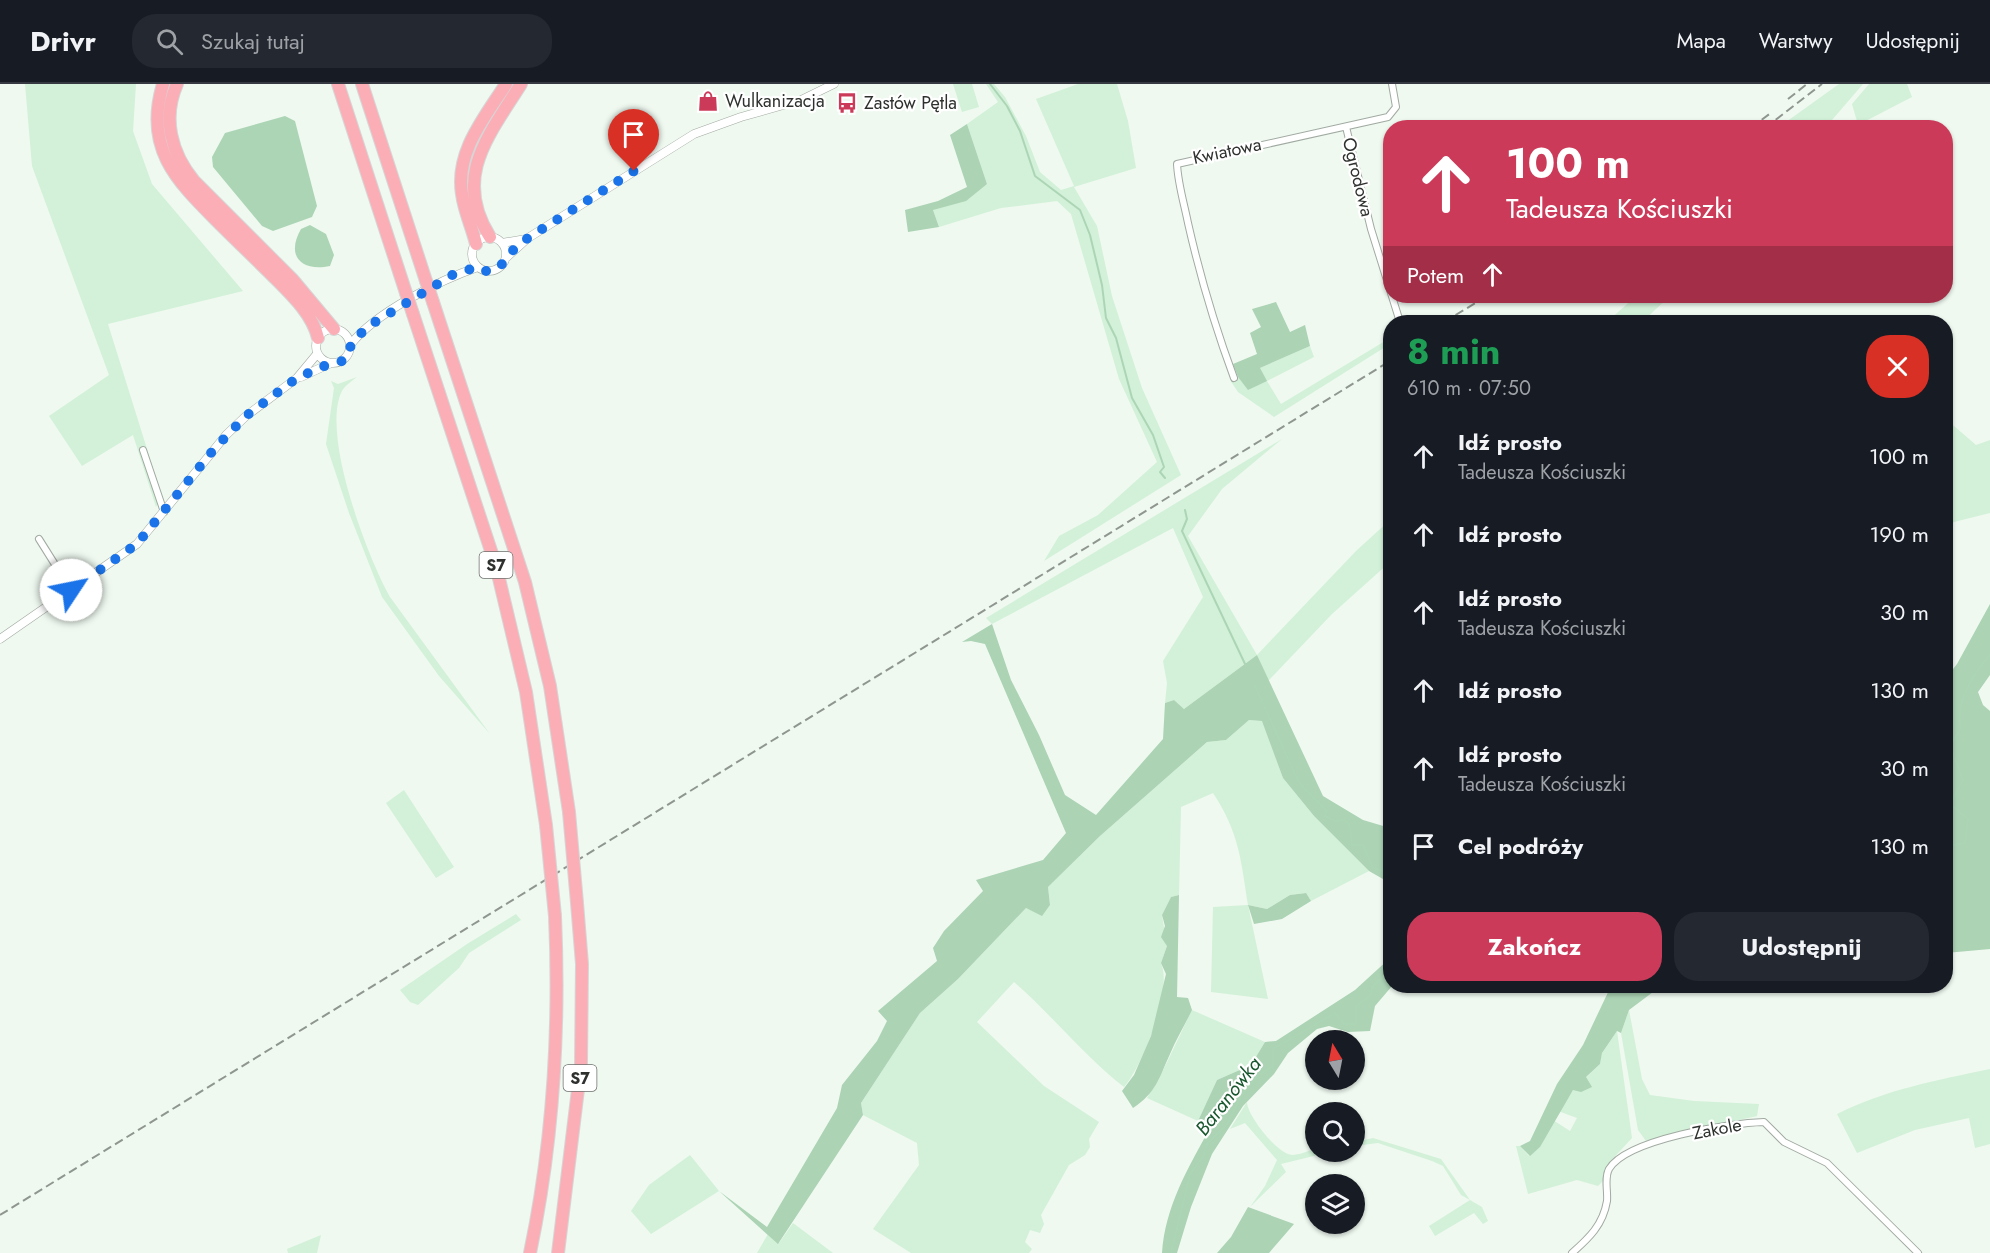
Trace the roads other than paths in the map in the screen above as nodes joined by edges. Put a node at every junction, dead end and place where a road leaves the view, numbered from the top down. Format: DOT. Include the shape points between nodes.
graph roads {
  1 [pos="163,84"];
  2 [pos="177,84"];
  3 [pos="331,84"];
  4 [pos="338,84"];
  5 [pos="506,84"];
  6 [pos="521,84"];
  7 [pos="834,84"];
  8 [pos="1392,84"];
  9 [pos="362,85"];
  10 [pos="347,113"];
  11 [pos="1346,127"];
  12 [pos="490,237"];
  13 [pos="528,238"];
  14 [pos="502,243"];
  15 [pos="476,244"];
  16 [pos="507,257"];
  17 [pos="473,259"];
  18 [pos="478,267"];
  19 [pos="1383,268"];
  20 [pos="454,274"];
  21 [pos="367,327"];
  22 [pos="339,330"];
  23 [pos="318,338"];
  24 [pos="351,344"];
  25 [pos="317,354"];
  26 [pos="329,364"];
  27 [pos="297,378"];
  28 [pos="1234,378"];
  29 [pos="143,450"];
  30 [pos="165,513"];
  31 [pos="39,539"];
  32 [pos="71,590"];
  33 [pos="0,639"];
  34 [pos="530,1253"];
  35 [pos="558,1253"];
  36 [pos="1572,1253"];
  37 [pos="1918,1253"];
  1 -- 23 [label="highway" via="158,132 169,167 293,298"];
  2 -- 22 [label="highway" via="169,120 173,144 183,166"];
  3 -- 10 [label="highway"];
  4 -- 10 [label="highway, S7"];
  5 -- 15 [label="highway" via="475,133 462,166 461,193"];
  6 -- 12 [label="highway" via="476,163 475,201"];
  7 -- 13 [label="street" via="821,93 694,134"];
  8 -- 11 [label="street, Kwiatowa" via="1396,107 1393,114"];
  9 -- 35 [label="highway, S7, bridge" via="525,582 550,686 569,812 582,973 581,1065"];
  10 -- 34 [label="highway, S7, bridge" via="471,488 505,600 526,693 546,825 558,1002 538,1217"];
  11 -- 19 [label="street, Ogrodowa"];
  11 -- 28 [label="street, Kwiatowa" via="1177,164 1196,255"];
  12 -- 14 [label="street"];
  12 -- 15 [label="street"];
  13 -- 14 [label="street"];
  13 -- 16 [label="street"];
  14 -- 16 [label="street"];
  15 -- 17 [label="street"];
  16 -- 18 [label="street" via="495,270"];
  17 -- 18 [label="street"];
  17 -- 20 [label="street"];
  18 -- 20 [label="street"];
  20 -- 21 [label="street"];
  21 -- 22 [label="street"];
  21 -- 24 [label="street"];
  22 -- 23 [label="street"];
  22 -- 24 [label="street"];
  23 -- 25 [label="street"];
  24 -- 26 [label="street" via="343,361"];
  25 -- 26 [label="street"];
  25 -- 27 [label="street"];
  26 -- 27 [label="street"];
  27 -- 30 [label="street" via="226,435"];
  29 -- 30 [label="street"];
  30 -- 32 [label="street" via="137,544"];
  31 -- 32 [label="street"];
  32 -- 33 [label="street"];
  36 -- 37 [label="street, Zakole" via="1597,1230 1607,1202 1608,1171 1618,1158 1653,1142 1735,1123 1764,1122 1784,1142 1827,1163"];
}
